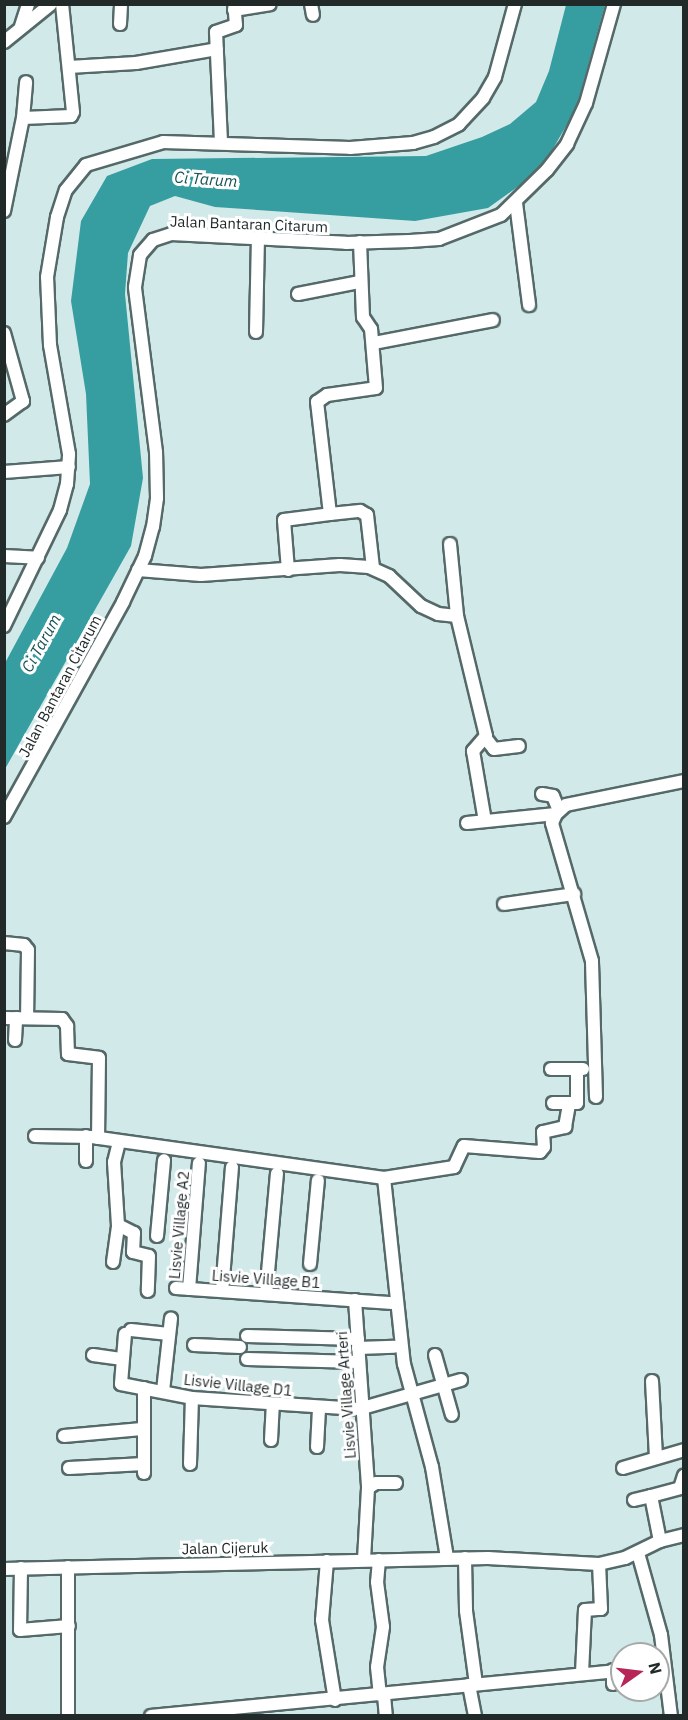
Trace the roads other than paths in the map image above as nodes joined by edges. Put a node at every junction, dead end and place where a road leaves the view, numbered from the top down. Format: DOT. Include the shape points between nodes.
graph roads {
  1 [pos="28,4"];
  2 [pos="51,4"];
  3 [pos="62,4"];
  4 [pos="121,4"];
  5 [pos="270,4"];
  6 [pos="515,4"];
  7 [pos="614,4"];
  8 [pos="234,7"];
  9 [pos="120,24"];
  10 [pos="17,32"];
  11 [pos="4,42"];
  12 [pos="217,49"];
  13 [pos="69,67"];
  14 [pos="26,82"];
  15 [pos="23,118"];
  16 [pos="221,142"];
  17 [pos="516,203"];
  18 [pos="4,211"];
  19 [pos="258,237"];
  20 [pos="360,242"];
  21 [pos="360,282"];
  22 [pos="298,294"];
  23 [pos="529,305"];
  24 [pos="494,320"];
  25 [pos="256,332"];
  26 [pos="4,333"];
  27 [pos="374,343"];
  28 [pos="4,415"];
  29 [pos="69,467"];
  30 [pos="4,472"];
  31 [pos="330,514"];
  32 [pos="450,544"];
  33 [pos="4,556"];
  34 [pos="38,558"];
  35 [pos="374,568"];
  36 [pos="138,570"];
  37 [pos="288,570"];
  38 [pos="457,616"];
  39 [pos="4,626"];
  40 [pos="487,740"];
  41 [pos="519,746"];
  42 [pos="684,781"];
  43 [pos="542,794"];
  44 [pos="557,812"];
  45 [pos="4,817"];
  46 [pos="485,821"];
  47 [pos="467,823"];
  48 [pos="574,894"];
  49 [pos="504,904"];
  50 [pos="4,943"];
  51 [pos="16,1018"];
  52 [pos="15,1040"];
  53 [pos="551,1069"];
  54 [pos="577,1069"];
  55 [pos="594,1069"];
  56 [pos="596,1097"];
  57 [pos="553,1102"];
  58 [pos="569,1104"];
  59 [pos="35,1136"];
  60 [pos="92,1137"];
  61 [pos="119,1142"];
  62 [pos="164,1160"];
  63 [pos="86,1161"];
  64 [pos="199,1164"];
  65 [pos="232,1167"];
  66 [pos="277,1173"];
  67 [pos="384,1178"];
  68 [pos="318,1180"];
  69 [pos="118,1226"];
  70 [pos="158,1236"];
  71 [pos="115,1248"];
  72 [pos="134,1252"];
  73 [pos="113,1262"];
  74 [pos="310,1264"];
  75 [pos="176,1288"];
  76 [pos="189,1289"];
  77 [pos="147,1291"];
  78 [pos="222,1291"];
  79 [pos="266,1294"];
  80 [pos="355,1300"];
  81 [pos="392,1303"];
  82 [pos="171,1318"];
  83 [pos="169,1334"];
  84 [pos="248,1336"];
  85 [pos="358,1344"];
  86 [pos="194,1345"];
  87 [pos="240,1347"];
  88 [pos="394,1347"];
  89 [pos="93,1355"];
  90 [pos="435,1355"];
  91 [pos="122,1359"];
  92 [pos="248,1359"];
  93 [pos="359,1362"];
  94 [pos="461,1380"];
  95 [pos="652,1381"];
  96 [pos="444,1384"];
  97 [pos="144,1388"];
  98 [pos="163,1391"];
  99 [pos="411,1393"];
  100 [pos="192,1398"];
  101 [pos="273,1406"];
  102 [pos="319,1408"];
  103 [pos="359,1409"];
  104 [pos="452,1415"];
  105 [pos="142,1430"];
  106 [pos="64,1436"];
  107 [pos="271,1440"];
  108 [pos="317,1447"];
  109 [pos="684,1450"];
  110 [pos="656,1458"];
  111 [pos="190,1464"];
  112 [pos="69,1468"];
  113 [pos="623,1468"];
  114 [pos="684,1476"];
  115 [pos="396,1483"];
  116 [pos="368,1488"];
  117 [pos="651,1496"];
  118 [pos="634,1500"];
  119 [pos="684,1535"];
  120 [pos="660,1541"];
  121 [pos="638,1553"];
  122 [pos="447,1558"];
  123 [pos="465,1558"];
  124 [pos="364,1560"];
  125 [pos="380,1560"];
  126 [pos="327,1561"];
  127 [pos="599,1564"];
  128 [pos="68,1567"];
  129 [pos="21,1568"];
  130 [pos="4,1569"];
  131 [pos="69,1626"];
  132 [pos="657,1642"];
  133 [pos="610,1671"];
  134 [pos="582,1673"];
  135 [pos="472,1685"];
  136 [pos="382,1695"];
  137 [pos="335,1700"];
  138 [pos="68,1716"];
  139 [pos="151,1716"];
  140 [pos="386,1716"];
  141 [pos="475,1716"];
  1 -- 10 [label="street" via="27,17"];
  2 -- 10 [label="street"];
  3 -- 13 [label="street"];
  4 -- 9 [label="street"];
  5 -- 8 [label="street"];
  6 -- 16 [label="street" via="495,77 459,124 434,137 413,143 350,147"];
  7 -- 17 [label="street, Jalan Bantaran Citarum" via="586,103 572,134 547,170"];
  8 -- 12 [label="street" via="235,26 216,31"];
  10 -- 11 [label="street"];
  12 -- 13 [label="street" via="136,63"];
  12 -- 16 [label="street"];
  13 -- 15 [label="street" via="71,116"];
  14 -- 15 [label="street"];
  15 -- 18 [label="street"];
  16 -- 29 [label="street" via="163,142 135,148 87,165 66,190 57,217 47,277 50,345"];
  17 -- 20 [label="street, Jalan Bantaran Citarum" via="483,224 439,238"];
  17 -- 23 [label="street"];
  19 -- 20 [label="street, Jalan Bantaran Citarum"];
  19 -- 25 [label="street"];
  19 -- 36 [label="street, Jalan Bantaran Citarum" via="162,235 146,248 135,267 158,498"];
  20 -- 21 [label="street"];
  21 -- 22 [label="street"];
  21 -- 27 [label="street" via="363,317"];
  24 -- 27 [label="street"];
  26 -- 28 [label="street" via="23,401"];
  27 -- 31 [label="street" via="375,389 327,395 317,402"];
  29 -- 30 [label="street"];
  29 -- 34 [label="street" via="60,510"];
  31 -- 35 [label="street" via="360,511 367,515"];
  31 -- 37 [label="street" via="284,520"];
  32 -- 38 [label="street"];
  33 -- 34 [label="street"];
  34 -- 39 [label="street"];
  35 -- 37 [label="street" via="340,565"];
  35 -- 38 [label="street" via="389,576 421,606 438,614"];
  36 -- 37 [label="street" via="201,575"];
  36 -- 45 [label="street, Jalan Bantaran Citarum"];
  38 -- 40 [label="street"];
  40 -- 41 [label="street" via="494,749"];
  40 -- 46 [label="street" via="473,751"];
  42 -- 44 [label="street" via="596,797"];
  43 -- 44 [label="street" via="553,796"];
  44 -- 46 [label="street"];
  44 -- 48 [label="street" via="553,836"];
  46 -- 47 [label="street"];
  48 -- 49 [label="street"];
  48 -- 55 [label="street" via="592,961"];
  50 -- 51 [label="street" via="24,945 28,950"];
  51 -- 52 [label="street"];
  51 -- 60 [label="street" via="62,1019 67,1026 68,1054 99,1058"];
  53 -- 54 [label="street"];
  54 -- 55 [label="street"];
  54 -- 58 [label="street" via="578,1101"];
  55 -- 56 [label="street"];
  57 -- 58 [label="street"];
  58 -- 67 [label="street" via="565,1127 543,1132 544,1147 540,1152 464,1146 454,1167"];
  59 -- 60 [label="street"];
  60 -- 61 [label="street"];
  60 -- 63 [label="street"];
  61 -- 67 [label="street"];
  61 -- 69 [label="street" via="114,1162"];
  62 -- 70 [label="street"];
  64 -- 76 [label="street, Lisvie Village A2"];
  65 -- 78 [label="street"];
  66 -- 79 [label="street"];
  67 -- 99 [label="street" via="402,1350"];
  68 -- 74 [label="street"];
  69 -- 71 [label="street"];
  69 -- 72 [label="street" via="134,1233"];
  71 -- 72 [label="street"];
  71 -- 73 [label="street"];
  72 -- 77 [label="street" via="150,1257"];
  75 -- 76 [label="street, Lisvie Village B1"];
  76 -- 78 [label="street, Lisvie Village B1"];
  78 -- 79 [label="street, Lisvie Village B1"];
  79 -- 80 [label="street, Lisvie Village B1"];
  80 -- 81 [label="street, Lisvie Village B1"];
  80 -- 85 [label="street, Lisvie Village Arteri"];
  82 -- 83 [label="street"];
  83 -- 91 [label="street" via="128,1332"];
  83 -- 98 [label="street"];
  84 -- 85 [label="street"];
  85 -- 88 [label="street"];
  85 -- 93 [label="street, Lisvie Village Arteri"];
  86 -- 87 [label="street"];
  89 -- 91 [label="street"];
  90 -- 96 [label="street"];
  91 -- 97 [label="street, Lisvie Village D1" via="118,1379 121,1384"];
  92 -- 93 [label="street"];
  93 -- 103 [label="street, Lisvie Village Arteri"];
  94 -- 96 [label="street, Lisvie Village D1"];
  95 -- 110 [label="street"];
  96 -- 99 [label="street, Lisvie Village D1"];
  96 -- 104 [label="street"];
  97 -- 98 [label="street, Lisvie Village D1"];
  97 -- 105 [label="street"];
  98 -- 100 [label="street, Lisvie Village D1"];
  99 -- 103 [label="street, Lisvie Village D1"];
  99 -- 122 [label="street" via="432,1467"];
  100 -- 101 [label="street, Lisvie Village D1"];
  100 -- 111 [label="street"];
  101 -- 102 [label="street, Lisvie Village D1"];
  101 -- 107 [label="street"];
  102 -- 103 [label="street, Lisvie Village D1"];
  102 -- 108 [label="street"];
  103 -- 116 [label="street, Lisvie Village Arteri"];
  105 -- 106 [label="street"];
  105 -- 112 [label="street" via="144,1469"];
  109 -- 110 [label="street"];
  110 -- 113 [label="street"];
  114 -- 117 [label="street" via="680,1488"];
  115 -- 116 [label="street" via="376,1483"];
  116 -- 124 [label="street, Lisvie Village Arteri"];
  117 -- 118 [label="street"];
  117 -- 120 [label="street"];
  119 -- 120 [label="street, Jalan Cijeruk"];
  120 -- 121 [label="street, Jalan Cijeruk"];
  121 -- 127 [label="street, Jalan Cijeruk"];
  121 -- 132 [label="street"];
  122 -- 123 [label="street, Jalan Cijeruk"];
  122 -- 125 [label="street, Jalan Cijeruk"];
  123 -- 127 [label="street, Jalan Cijeruk"];
  123 -- 135 [label="street"];
  124 -- 125 [label="street, Jalan Cijeruk"];
  124 -- 126 [label="street, Jalan Cijeruk"];
  125 -- 136 [label="street" via="383,1627 377,1667"];
  126 -- 128 [label="street, Jalan Cijeruk"];
  126 -- 137 [label="street" via="322,1620"];
  127 -- 134 [label="street" via="601,1609 585,1610"];
  128 -- 129 [label="street, Jalan Cijeruk"];
  128 -- 131 [label="street"];
  129 -- 130 [label="street, Jalan Cijeruk"];
  129 -- 131 [label="street" via="20,1630"];
  131 -- 138 [label="street"];
  133 -- 134 [label="street"];
  134 -- 135 [label="street"];
  135 -- 136 [label="street"];
  135 -- 141 [label="street"];
  136 -- 137 [label="street"];
  136 -- 140 [label="street"];
  137 -- 139 [label="street"];
}
